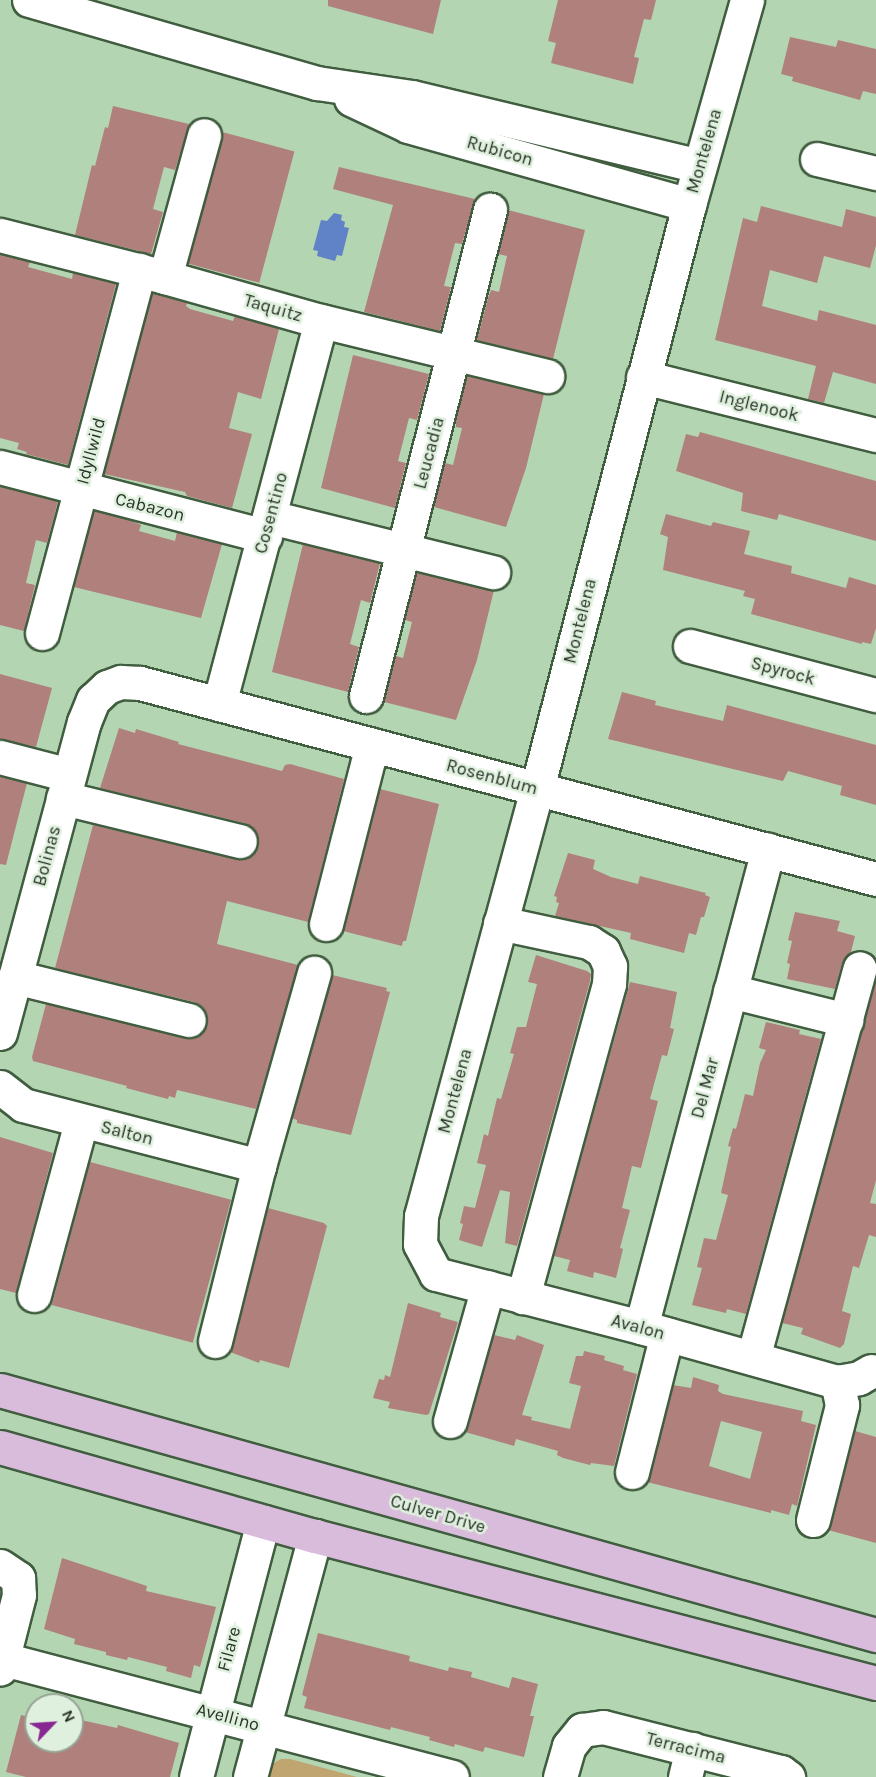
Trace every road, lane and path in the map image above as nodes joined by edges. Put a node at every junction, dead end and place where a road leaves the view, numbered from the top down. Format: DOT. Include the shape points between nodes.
graph roads {
  1 [pos="29,0"];
  2 [pos="747,0"];
  3 [pos="317,83"];
  4 [pos="204,135"];
  5 [pos="817,159"];
  6 [pos="699,166"];
  7 [pos="876,173"];
  8 [pos="689,205"];
  9 [pos="490,210"];
  10 [pos="0,235"];
  11 [pos="152,273"];
  12 [pos="321,321"];
  13 [pos="455,355"];
  14 [pos="547,376"];
  15 [pos="643,376"];
  16 [pos="876,435"];
  17 [pos="0,467"];
  18 [pos="81,489"];
  19 [pos="267,527"];
  20 [pos="404,550"];
  21 [pos="493,572"];
  22 [pos="42,633"];
  23 [pos="690,646"];
  24 [pos="107,687"];
  25 [pos="876,695"];
  26 [pos="366,696"];
  27 [pos="219,704"];
  28 [pos="372,745"];
  29 [pos="0,757"];
  30 [pos="66,786"];
  31 [pos="537,789"];
  32 [pos="240,841"];
  33 [pos="768,850"];
  34 [pos="876,879"];
  35 [pos="500,923"];
  36 [pos="326,924"];
  37 [pos="12,960"];
  38 [pos="860,968"];
  39 [pos="314,973"];
  40 [pos="730,991"];
  41 [pos="189,1020"];
  42 [pos="846,1020"];
  43 [pos="0,1033"];
  44 [pos="0,1087"];
  45 [pos="81,1122"];
  46 [pos="259,1166"];
  47 [pos="420,1244"];
  48 [pos="488,1287"];
  49 [pos="34,1295"];
  50 [pos="523,1297"];
  51 [pos="654,1330"];
  52 [pos="215,1341"];
  53 [pos="753,1358"];
  54 [pos="874,1370"];
  55 [pos="837,1382"];
  56 [pos="0,1390"];
  57 [pos="450,1421"];
  58 [pos="0,1447"];
  59 [pos="632,1472"];
  60 [pos="813,1520"];
  61 [pos="263,1522"];
  62 [pos="315,1536"];
  63 [pos="9,1572"];
  64 [pos="876,1635"];
  65 [pos="1,1664"];
  66 [pos="876,1683"];
  67 [pos="213,1713"];
  68 [pos="264,1727"];
  69 [pos="688,1763"];
  70 [pos="196,1777"];
  71 [pos="250,1777"];
  72 [pos="452,1777"];
  73 [pos="560,1777"];
  74 [pos="788,1777"];
  1 -- 3 [label="street, Rubicon"];
  2 -- 6 [label="street, Montelena"];
  3 -- 6 [label="street, Rubicon" via="434,102"];
  3 -- 8 [label="street, Rubicon" via="408,126"];
  4 -- 11 [label="street, Idyllwild"];
  5 -- 7 [label="street"];
  6 -- 8 [label="street, Montelena"];
  8 -- 15 [label="street, Montelena"];
  9 -- 13 [label="street, Leucadia"];
  10 -- 11 [label="street, Taquitz"];
  11 -- 12 [label="street, Taquitz"];
  11 -- 18 [label="street, Idyllwild"];
  12 -- 13 [label="street, Taquitz"];
  12 -- 19 [label="street, Cosentino"];
  13 -- 14 [label="street, Taquitz"];
  13 -- 20 [label="street, Leucadia"];
  15 -- 16 [label="street, Inglenook"];
  15 -- 31 [label="street, Montelena"];
  17 -- 18 [label="street, Cabazon"];
  18 -- 19 [label="street, Cabazon"];
  18 -- 22 [label="street, Idyllwild"];
  19 -- 20 [label="street, Cabazon"];
  19 -- 27 [label="street, Cosentino"];
  20 -- 21 [label="street, Cabazon"];
  20 -- 26 [label="street, Leucadia"];
  23 -- 25 [label="street, Spyrock"];
  24 -- 27 [label="street, Rosenblum" via="121,682 140,683"];
  24 -- 30 [label="street, Bolinas" via="93,700"];
  27 -- 28 [label="street, Rosenblum"];
  28 -- 31 [label="street, Rosenblum"];
  28 -- 36 [label="street"];
  29 -- 30 [label="street"];
  30 -- 32 [label="street"];
  30 -- 37 [label="street, Bolinas"];
  31 -- 33 [label="street, Rosenblum"];
  31 -- 35 [label="street, Montelena"];
  33 -- 34 [label="street, Rosenblum"];
  33 -- 40 [label="street, Del Mar"];
  35 -- 47 [label="street, Montelena" via="421,1216"];
  35 -- 50 [label="street" via="589,942 603,951 610,966 609,984"];
  37 -- 41 [label="street"];
  37 -- 43 [label="street, Bolinas"];
  38 -- 42 [label="street"];
  39 -- 46 [label="street"];
  40 -- 42 [label="street"];
  40 -- 51 [label="street, Del Mar"];
  42 -- 53 [label="street"];
  44 -- 45 [label="street, Salton" via="23,1105"];
  45 -- 46 [label="street, Salton"];
  45 -- 49 [label="street"];
  46 -- 52 [label="street"];
  47 -- 48 [label="street, Avalon" via="436,1274"];
  48 -- 50 [label="street, Avalon"];
  48 -- 57 [label="street"];
  50 -- 51 [label="street, Avalon"];
  51 -- 53 [label="street, Avalon"];
  51 -- 59 [label="street, Del Mar"];
  53 -- 55 [label="street, Avalon"];
  54 -- 55 [label="street"];
  55 -- 60 [label="street" via="842,1405"];
  56 -- 64 [label="main road, Culver Drive"];
  58 -- 61 [label="main road"];
  61 -- 62 [label="main road"];
  61 -- 67 [label="street, Filare"];
  62 -- 66 [label="main road"];
  62 -- 68 [label="street"];
  63 -- 65 [label="street" via="19,1595"];
  65 -- 67 [label="street, Avellino"];
  67 -- 68 [label="street, Avellino"];
  67 -- 70 [label="street, Filare"];
  68 -- 71 [label="street"];
  68 -- 72 [label="street, Avellino"];
  69 -- 73 [label="street, Terracima" via="603,1727 582,1730 569,1746"];
  69 -- 74 [label="street, Terracima" via="782,1772"];
}
